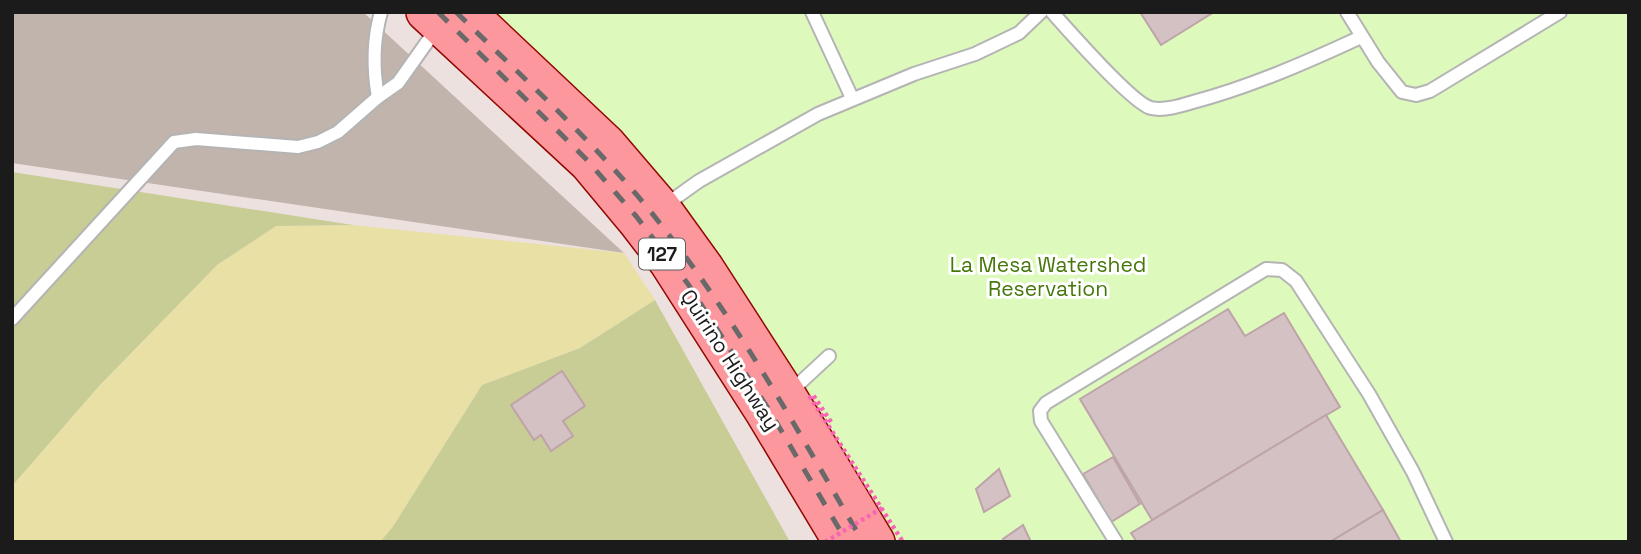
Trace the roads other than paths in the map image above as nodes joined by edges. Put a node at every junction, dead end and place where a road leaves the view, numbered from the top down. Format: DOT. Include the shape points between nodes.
graph roads {
  1 [pos="381,12"];
  2 [pos="812,12"];
  3 [pos="1041,12"];
  4 [pos="1052,12"];
  5 [pos="1347,12"];
  6 [pos="1560,12"];
  7 [pos="444,16"];
  8 [pos="1361,37"];
  9 [pos="378,97"];
  10 [pos="852,98"];
  11 [pos="650,215"];
  12 [pos="12,320"];
  13 [pos="829,356"];
  14 [pos="776,404"];
  15 [pos="879,525"];
  16 [pos="842,542"];
  17 [pos="1116,542"];
  18 [pos="1446,542"];
  1 -- 9 [label="lane" via="374,73"];
  2 -- 10 [label="lane"];
  3 -- 10 [label="lane" via="1018,33 975,54"];
  4 -- 8 [label="lane" via="1133,97 1150,108 1172,108 1222,94"];
  5 -- 8 [label="lane"];
  6 -- 8 [label="lane" via="1430,91 1416,95 1402,92"];
  7 -- 9 [label="lane" via="398,83"];
  7 -- 11 [label="main road, Quirino Highway / 127" via="607,144"];
  9 -- 12 [label="lane" via="338,132 298,147 196,139 174,142"];
  10 -- 11 [label="lane" via="699,181"];
  11 -- 14 [label="main road, Quirino Highway / 127" via="705,268"];
  13 -- 14 [label="lane"];
  14 -- 15 [label="main road, Quirino Highway / 127"];
  14 -- 16 [label="main road, Quirino Highway / 127"];
  17 -- 18 [label="lane" via="1041,421 1040,411 1046,403 1266,269 1282,270 1296,281 1369,394"];
}
